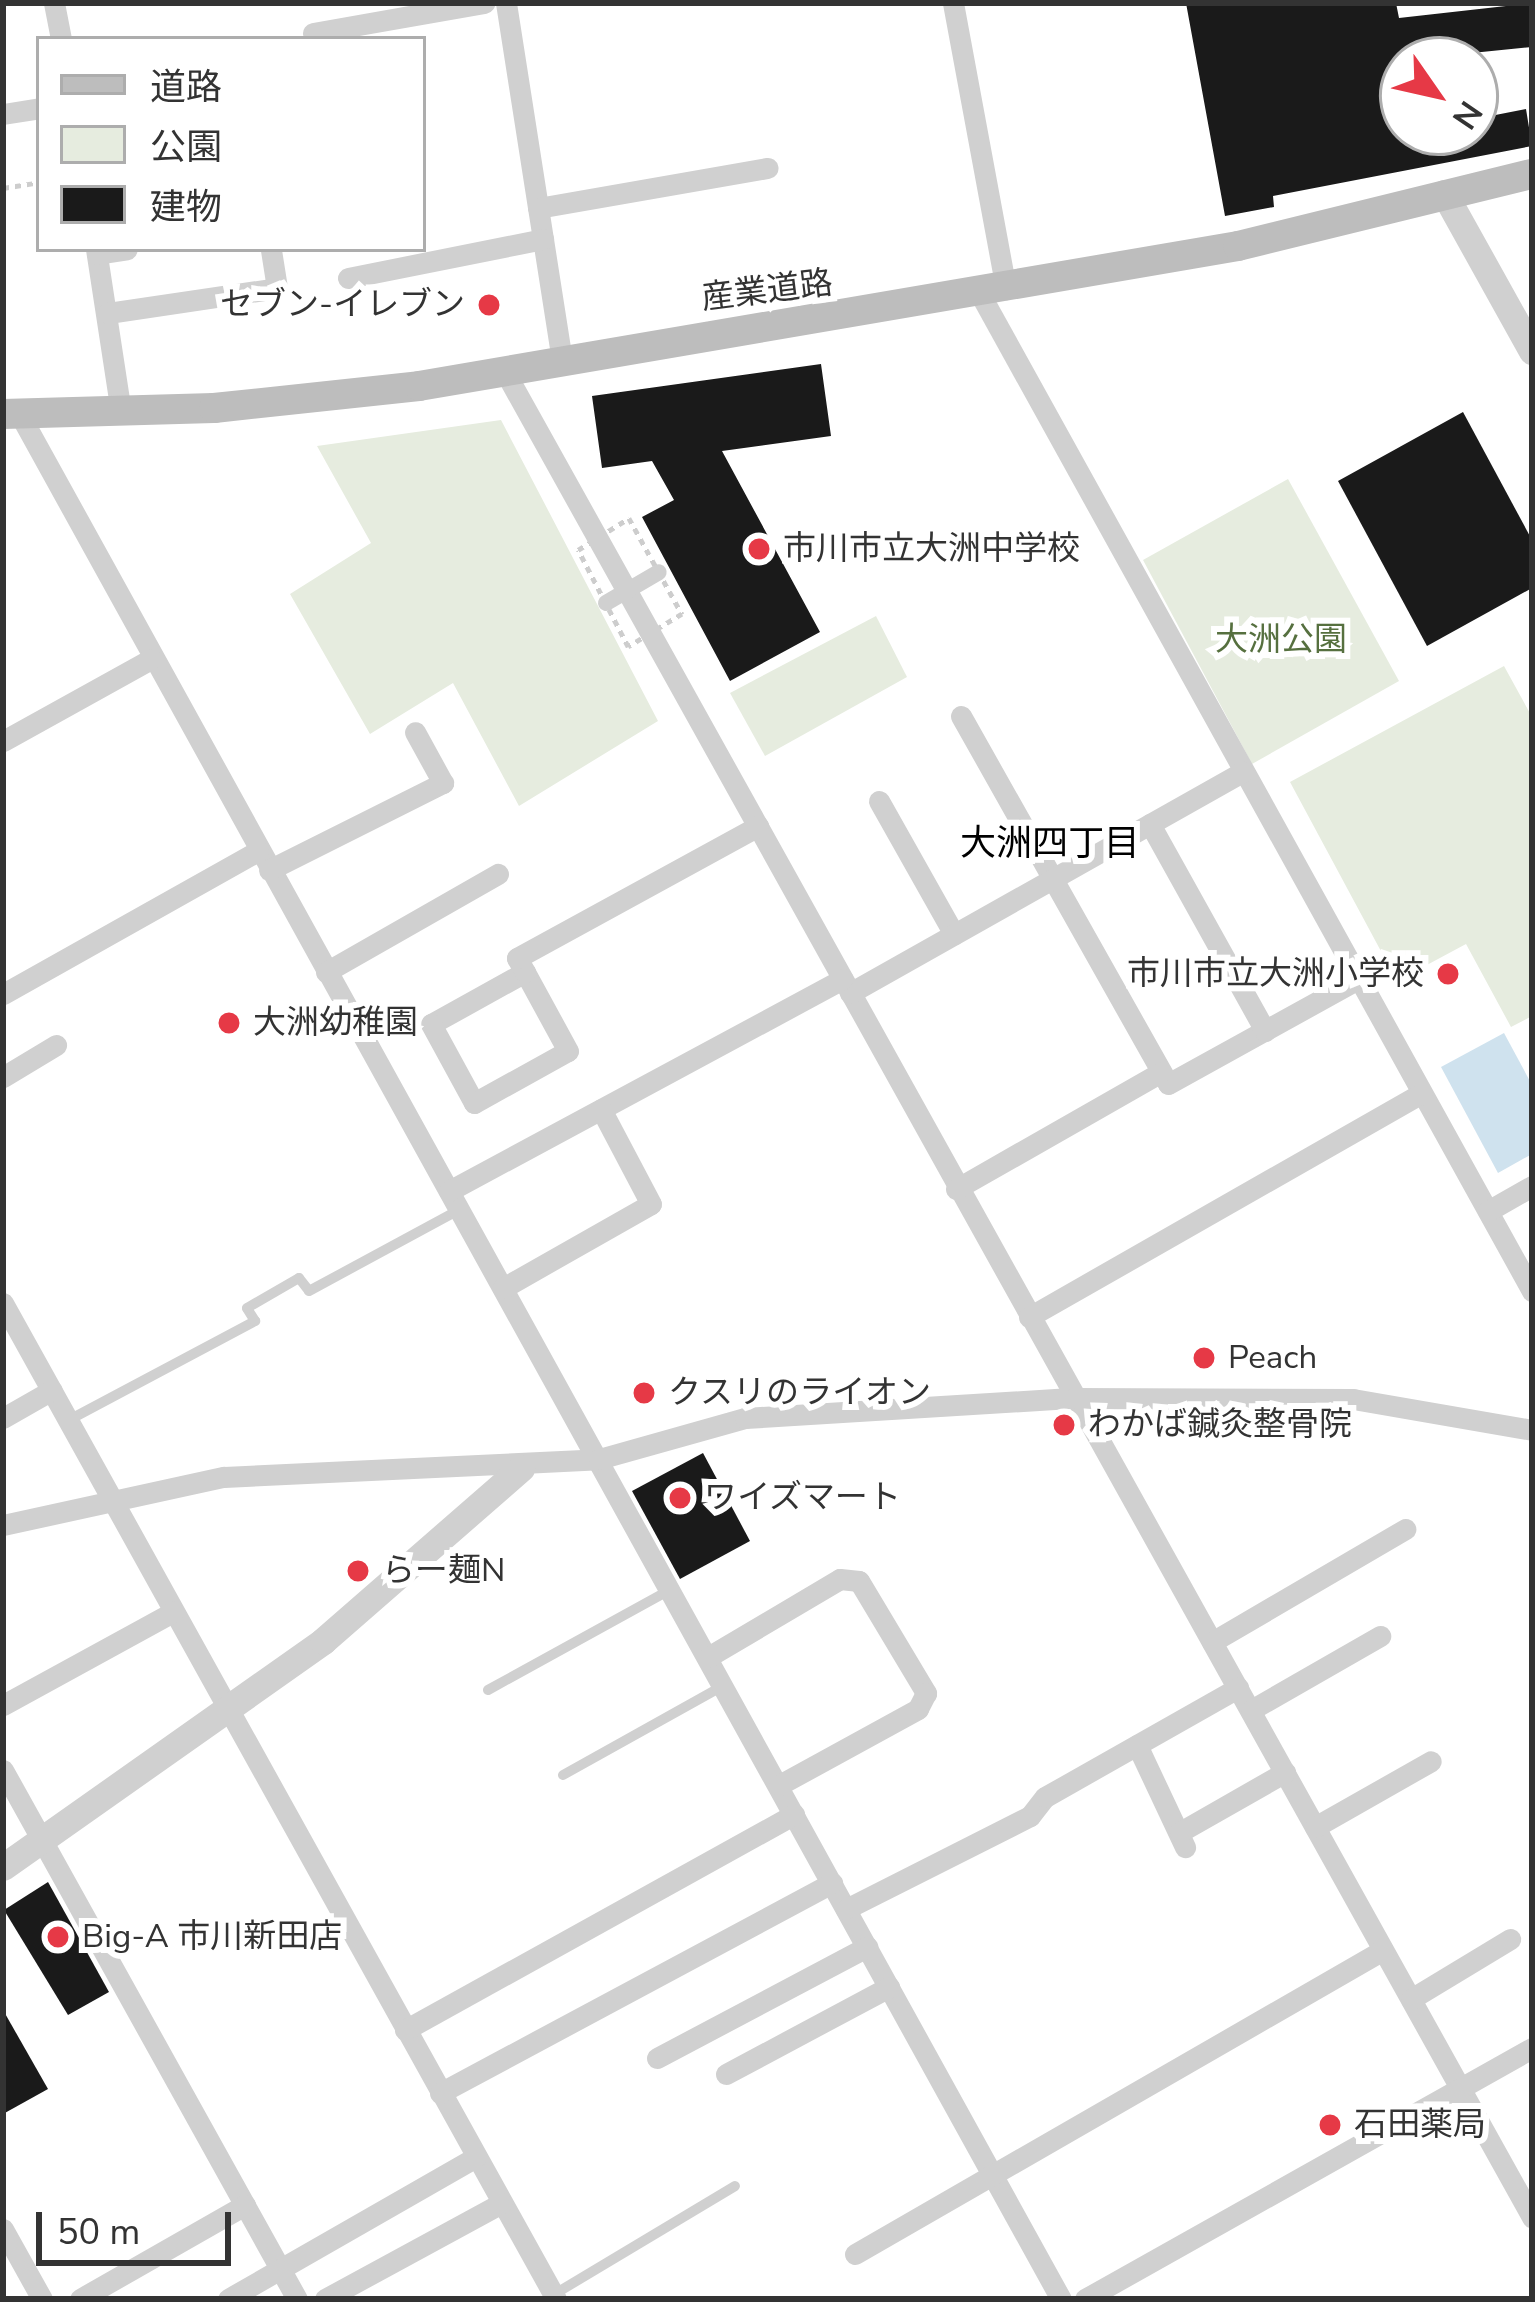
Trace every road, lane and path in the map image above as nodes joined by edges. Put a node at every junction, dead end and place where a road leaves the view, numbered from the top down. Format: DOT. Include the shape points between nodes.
graph roads {
  1 [pos="54,3"];
  2 [pos="484,3"];
  3 [pos="506,3"];
  4 [pos="953,3"];
  5 [pos="313,33"];
  6 [pos="60,36"];
  7 [pos="36,108"];
  8 [pos="3,114"];
  9 [pos="768,168"];
  10 [pos="1532,174"];
  11 [pos="36,182"];
  12 [pos="3,188"];
  13 [pos="1444,193"];
  14 [pos="538,208"];
  15 [pos="543,238"];
  16 [pos="96,252"];
  17 [pos="271,252"];
  18 [pos="348,278"];
  19 [pos="993,291"];
  20 [pos="108,313"];
  21 [pos="1532,351"];
  22 [pos="562,360"];
  23 [pos="505,372"];
  24 [pos="121,412"];
  25 [pos="11,415"];
  26 [pos="659,572"];
  27 [pos="606,603"];
  28 [pos="151,659"];
  29 [pos="961,716"];
  30 [pos="415,732"];
  31 [pos="3,741"];
  32 [pos="1243,772"];
  33 [pos="879,801"];
  34 [pos="1150,824"];
  35 [pos="758,826"];
  36 [pos="264,861"];
  37 [pos="498,874"];
  38 [pos="1054,878"];
  39 [pos="954,934"];
  40 [pos="326,972"];
  41 [pos="525,972"];
  42 [pos="1358,979"];
  43 [pos="846,986"];
  44 [pos="3,994"];
  45 [pos="1265,1031"];
  46 [pos="56,1046"];
  47 [pos="1161,1072"];
  48 [pos="3,1077"];
  49 [pos="1422,1093"];
  50 [pos="601,1109"];
  51 [pos="1532,1186"];
  52 [pos="956,1190"];
  53 [pos="454,1201"];
  54 [pos="1487,1211"];
  55 [pos="503,1288"];
  56 [pos="1532,1291"];
  57 [pos="3,1303"];
  58 [pos="1029,1317"];
  59 [pos="52,1390"];
  60 [pos="1074,1398"];
  61 [pos="3,1418"];
  62 [pos="69,1420"];
  63 [pos="1532,1430"];
  64 [pos="599,1459"];
  65 [pos="521,1468"];
  66 [pos="117,1504"];
  67 [pos="3,1525"];
  68 [pos="1405,1529"];
  69 [pos="671,1589"];
  70 [pos="173,1612"];
  71 [pos="1380,1636"];
  72 [pos="1212,1642"];
  73 [pos="708,1657"];
  74 [pos="724,1685"];
  75 [pos="1238,1688"];
  76 [pos="488,1690"];
  77 [pos="3,1705"];
  78 [pos="1251,1710"];
  79 [pos="228,1714"];
  80 [pos="1137,1745"];
  81 [pos="1432,1761"];
  82 [pos="3,1770"];
  83 [pos="1285,1772"];
  84 [pos="563,1775"];
  85 [pos="778,1785"];
  86 [pos="794,1814"];
  87 [pos="1315,1827"];
  88 [pos="40,1839"];
  89 [pos="3,1867"];
  90 [pos="832,1883"];
  91 [pos="847,1909"];
  92 [pos="1510,1939"];
  93 [pos="867,1947"];
  94 [pos="1383,1950"];
  95 [pos="889,1987"];
  96 [pos="1411,1999"];
  97 [pos="405,2030"];
  98 [pos="1532,2048"];
  99 [pos="657,2058"];
  100 [pos="725,2074"];
  101 [pos="1459,2088"];
  102 [pos="440,2093"];
  103 [pos="476,2158"];
  104 [pos="992,2174"];
  105 [pos="735,2186"];
  106 [pos="502,2203"];
  107 [pos="244,2205"];
  108 [pos="1532,2217"];
  109 [pos="3,2229"];
  110 [pos="854,2254"];
  111 [pos="281,2271"];
  112 [pos="555,2297"];
  113 [pos="41,2299"];
  114 [pos="80,2299"];
  115 [pos="228,2299"];
  116 [pos="297,2299"];
  117 [pos="326,2299"];
  118 [pos="1061,2299"];
  119 [pos="1085,2299"];
  1 -- 6 [label="street"];
  2 -- 5 [label="street"];
  3 -- 14 [label="street"];
  4 -- 19 [label="street"];
  7 -- 8 [label="street"];
  9 -- 14 [label="street"];
  10 -- 13 [label="main road, 産業道路"];
  11 -- 12 [label="path"];
  13 -- 19 [label="main road, 産業道路" via="1238,246"];
  13 -- 21 [label="street"];
  14 -- 15 [label="street"];
  15 -- 18 [label="street"];
  15 -- 22 [label="street"];
  16 -- 20 [label="street"];
  17 -- 20 [label="street" via="277,288"];
  19 -- 22 [label="main road, 産業道路"];
  19 -- 32 [label="street"];
  20 -- 24 [label="street"];
  22 -- 23 [label="main road, 産業道路"];
  23 -- 24 [label="main road, 産業道路" via="328,400"];
  23 -- 35 [label="street"];
  24 -- 25 [label="main road, 産業道路"];
  25 -- 28 [label="street"];
  26 -- 27 [label="street, bridge"];
  28 -- 31 [label="street"];
  28 -- 36 [label="street"];
  29 -- 38 [label="street"];
  30 -- 36 [label="street" via="443,783"];
  32 -- 34 [label="street"];
  32 -- 42 [label="street"];
  33 -- 39 [label="street"];
  34 -- 38 [label="street"];
  34 -- 45 [label="street"];
  35 -- 41 [label="street" via="517,958"];
  35 -- 43 [label="street"];
  36 -- 40 [label="street"];
  36 -- 44 [label="street"];
  37 -- 40 [label="street"];
  38 -- 39 [label="street"];
  38 -- 47 [label="street"];
  39 -- 43 [label="street"];
  40 -- 53 [label="street"];
  41 -- 41 [label="street" via="568,1051 474,1103 431,1024"];
  42 -- 45 [label="street"];
  42 -- 49 [label="street"];
  43 -- 50 [label="street"];
  43 -- 52 [label="street"];
  45 -- 47 [label="street" via="1168,1084"];
  46 -- 48 [label="street"];
  47 -- 52 [label="street"];
  49 -- 54 [label="street"];
  49 -- 58 [label="street"];
  50 -- 53 [label="street"];
  50 -- 55 [label="street" via="651,1204"];
  51 -- 54 [label="street"];
  52 -- 58 [label="street"];
  53 -- 55 [label="street"];
  53 -- 62 [label="lane" via="309,1291 299,1278 248,1308 255,1321"];
  54 -- 56 [label="street"];
  55 -- 64 [label="street"];
  57 -- 59 [label="street"];
  58 -- 60 [label="street"];
  59 -- 61 [label="street"];
  59 -- 62 [label="street"];
  60 -- 63 [label="street" via="1353,1399"];
  60 -- 64 [label="street" via="745,1418"];
  60 -- 72 [label="street"];
  62 -- 66 [label="street"];
  64 -- 65 [label="street"];
  64 -- 69 [label="street"];
  65 -- 66 [label="street" via="374,1464 267,1473"];
  65 -- 79 [label="street"];
  66 -- 67 [label="street"];
  66 -- 70 [label="street"];
  68 -- 72 [label="street"];
  69 -- 73 [label="street"];
  69 -- 76 [label="lane"];
  70 -- 77 [label="street"];
  70 -- 79 [label="street"];
  71 -- 78 [label="street"];
  72 -- 75 [label="street"];
  73 -- 74 [label="street"];
  73 -- 85 [label="street" via="840,1579 859,1581 926,1693 919,1709"];
  74 -- 84 [label="lane"];
  74 -- 85 [label="street"];
  75 -- 78 [label="street"];
  75 -- 80 [label="street"];
  78 -- 83 [label="street"];
  79 -- 88 [label="street"];
  79 -- 97 [label="street"];
  80 -- 83 [label="street" via="1182,1840"];
  80 -- 91 [label="street" via="1046,1797 1030,1816"];
  81 -- 87 [label="street"];
  82 -- 88 [label="street"];
  83 -- 87 [label="street"];
  85 -- 86 [label="street"];
  86 -- 90 [label="street"];
  86 -- 97 [label="street"];
  87 -- 94 [label="street"];
  88 -- 89 [label="street"];
  88 -- 107 [label="street"];
  90 -- 91 [label="street"];
  90 -- 102 [label="street"];
  91 -- 93 [label="street"];
  92 -- 96 [label="street"];
  93 -- 95 [label="street"];
  93 -- 99 [label="street"];
  94 -- 96 [label="street"];
  94 -- 104 [label="street"];
  95 -- 100 [label="street"];
  95 -- 104 [label="street"];
  96 -- 101 [label="street"];
  97 -- 102 [label="street"];
  98 -- 101 [label="street"];
  101 -- 108 [label="street"];
  101 -- 119 [label="street"];
  102 -- 103 [label="street"];
  103 -- 106 [label="street"];
  103 -- 111 [label="street"];
  104 -- 110 [label="street"];
  104 -- 118 [label="street"];
  105 -- 112 [label="lane"];
  106 -- 112 [label="street"];
  106 -- 117 [label="street"];
  107 -- 111 [label="street"];
  107 -- 114 [label="street"];
  109 -- 113 [label="street"];
  111 -- 115 [label="street"];
  111 -- 116 [label="street"];
}
